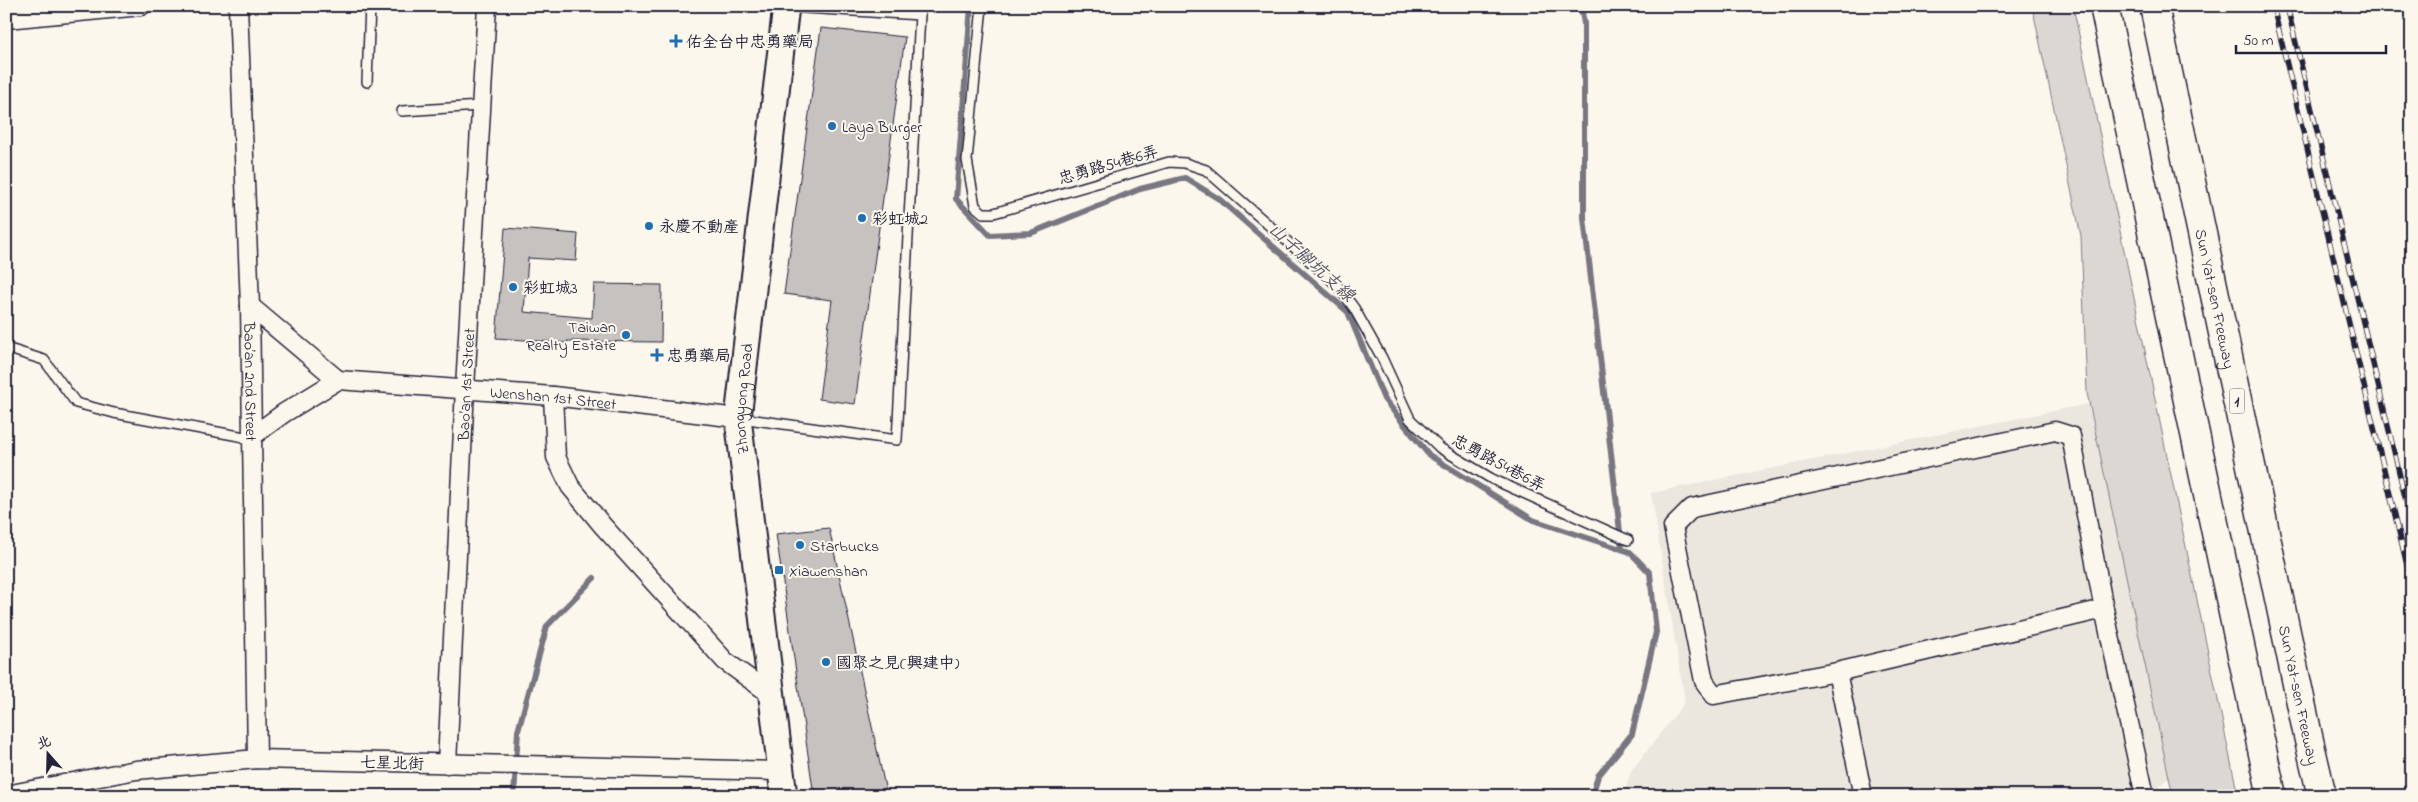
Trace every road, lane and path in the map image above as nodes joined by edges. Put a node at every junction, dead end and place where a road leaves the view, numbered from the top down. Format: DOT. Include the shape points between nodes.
graph roads {
  1 [pos="141,6"];
  2 [pos="238,6"];
  3 [pos="370,6"];
  4 [pos="487,6"];
  5 [pos="783,6"];
  6 [pos="982,6"];
  7 [pos="2104,6"];
  8 [pos="2154,6"];
  9 [pos="100,8"];
  10 [pos="6,19"];
  11 [pos="367,82"];
  12 [pos="480,106"];
  13 [pos="402,110"];
  14 [pos="250,306"];
  15 [pos="6,348"];
  16 [pos="338,380"];
  17 [pos="465,388"];
  18 [pos="553,396"];
  19 [pos="738,418"];
  20 [pos="250,438"];
  21 [pos="1628,540"];
  22 [pos="2104,609"];
  23 [pos="1837,672"];
  24 [pos="773,696"];
  25 [pos="257,759"];
  26 [pos="448,764"];
  27 [pos="783,786"];
  28 [pos="6,795"];
  29 [pos="1864,796"];
  30 [pos="2145,796"];
  31 [pos="2272,796"];
  32 [pos="2322,796"];
  1 -- 9 [label="street"];
  2 -- 14 [label="street, Bao’an 2nd Street"];
  3 -- 11 [label="lane"];
  4 -- 12 [label="street, Bao’an 1st Street"];
  5 -- 19 [label="main road, Zhongyong Road"];
  5 -- 19 [label="lane" via="920,14 897,440"];
  6 -- 21 [label="lane, 忠勇路54巷6弄" via="967,160 975,206 983,213 994,214 1169,162 1206,170 1337,285 1382,358 1410,419 1440,448 1492,479"];
  7 -- 31 [label="highway"];
  8 -- 32 [label="highway, Sun Yat-sen Freeway / 1"];
  9 -- 10 [label="street"];
  12 -- 13 [label="lane"];
  12 -- 17 [label="street, Bao’an 1st Street"];
  14 -- 16 [label="street"];
  14 -- 20 [label="street, Bao’an 2nd Street"];
  15 -- 20 [label="lane" via="44,360 76,403"];
  16 -- 17 [label="street, Wenshan 1st Street"];
  16 -- 20 [label="street"];
  17 -- 18 [label="street, Wenshan 1st Street"];
  17 -- 26 [label="street, Bao’an 1st Street"];
  18 -- 19 [label="street, Wenshan 1st Street"];
  18 -- 24 [label="street" via="556,457 570,486 602,526 725,661"];
  19 -- 24 [label="main road, Zhongyong Road"];
  20 -- 25 [label="street, Bao’an 2nd Street"];
  22 -- 23 [label="street"];
  22 -- 23 [label="street" via="2071,436 2055,431 1692,508 1673,527 1704,681 1714,695"];
  22 -- 30 [label="street"];
  23 -- 29 [label="street"];
  24 -- 27 [label="main road, Zhongyong Road"];
  25 -- 26 [label="street, 七星北街"];
  25 -- 28 [label="street, 七星北街" via="136,770"];
  26 -- 27 [label="street, 七星北街"];
}
